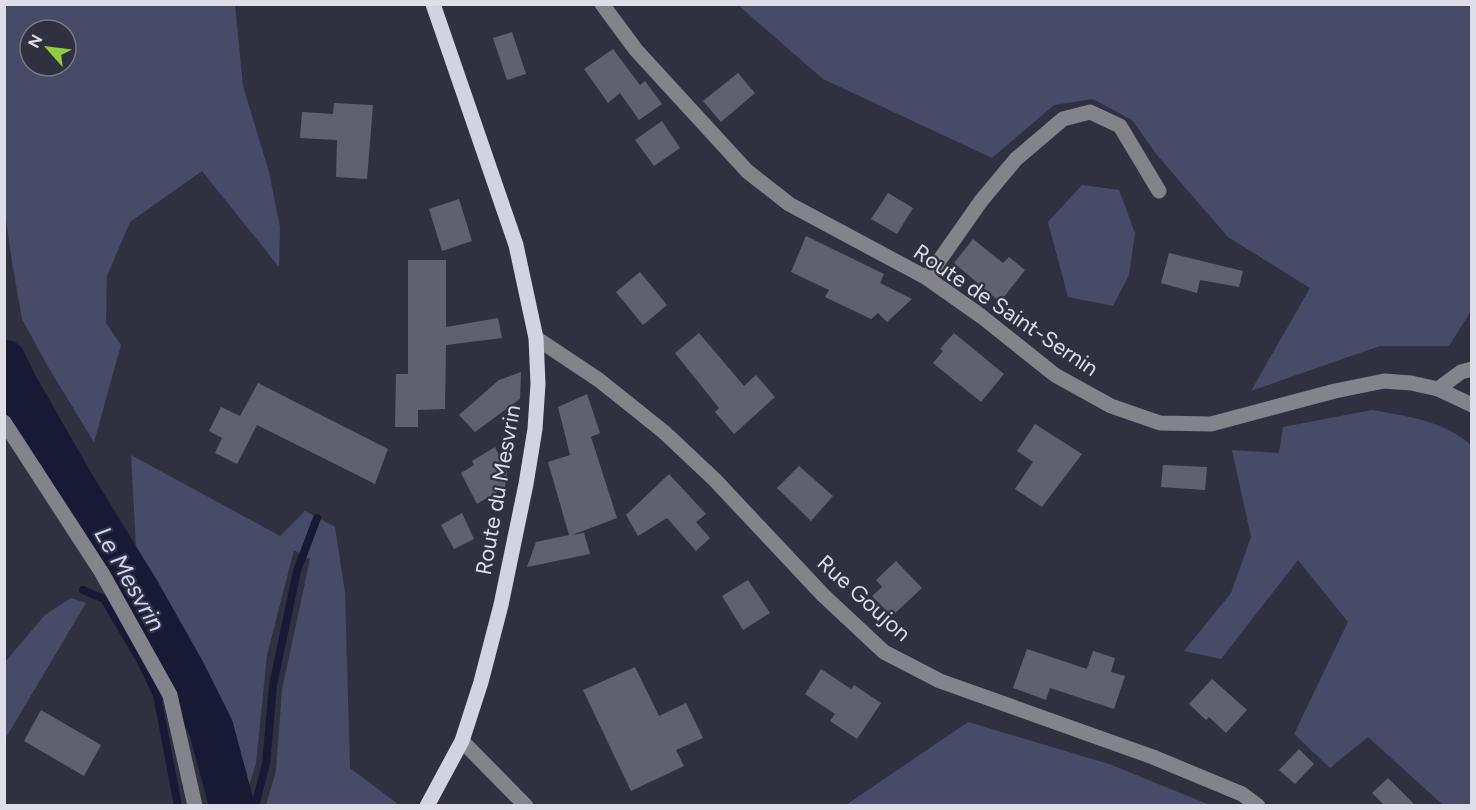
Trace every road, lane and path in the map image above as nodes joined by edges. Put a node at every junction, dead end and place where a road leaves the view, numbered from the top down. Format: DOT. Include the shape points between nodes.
graph roads {
  1 [pos="433,4"];
  2 [pos="602,4"];
  3 [pos="1159,191"];
  4 [pos="927,278"];
  5 [pos="536,338"];
  6 [pos="1472,369"];
  7 [pos="1438,389"];
  8 [pos="1472,405"];
  9 [pos="4,422"];
  10 [pos="462,741"];
  11 [pos="195,806"];
  12 [pos="427,806"];
  13 [pos="526,806"];
  14 [pos="1258,806"];
  1 -- 5 [label="main road, Route du Mesvrin" via="516,245"];
  2 -- 4 [label="street, Route de Saint-Sernin" via="636,50 747,171 789,204"];
  3 -- 4 [label="street" via="1120,126 1090,112 1063,119 1016,159"];
  4 -- 7 [label="street, Route de Saint-Sernin" via="1055,375 1111,406 1160,423 1211,424 1384,381"];
  5 -- 10 [label="main road, Route du Mesvrin" via="536,406 526,484 501,604"];
  5 -- 14 [label="street, Rue Goujon" via="599,380 664,432 884,652 940,681 1153,757 1242,794"];
  6 -- 7 [label="street"];
  7 -- 8 [label="street, Route de Saint-Sernin"];
  9 -- 11 [label="street" via="102,573 170,695"];
  10 -- 12 [label="main road, Route du Mesvrin"];
  10 -- 13 [label="street"];
}
